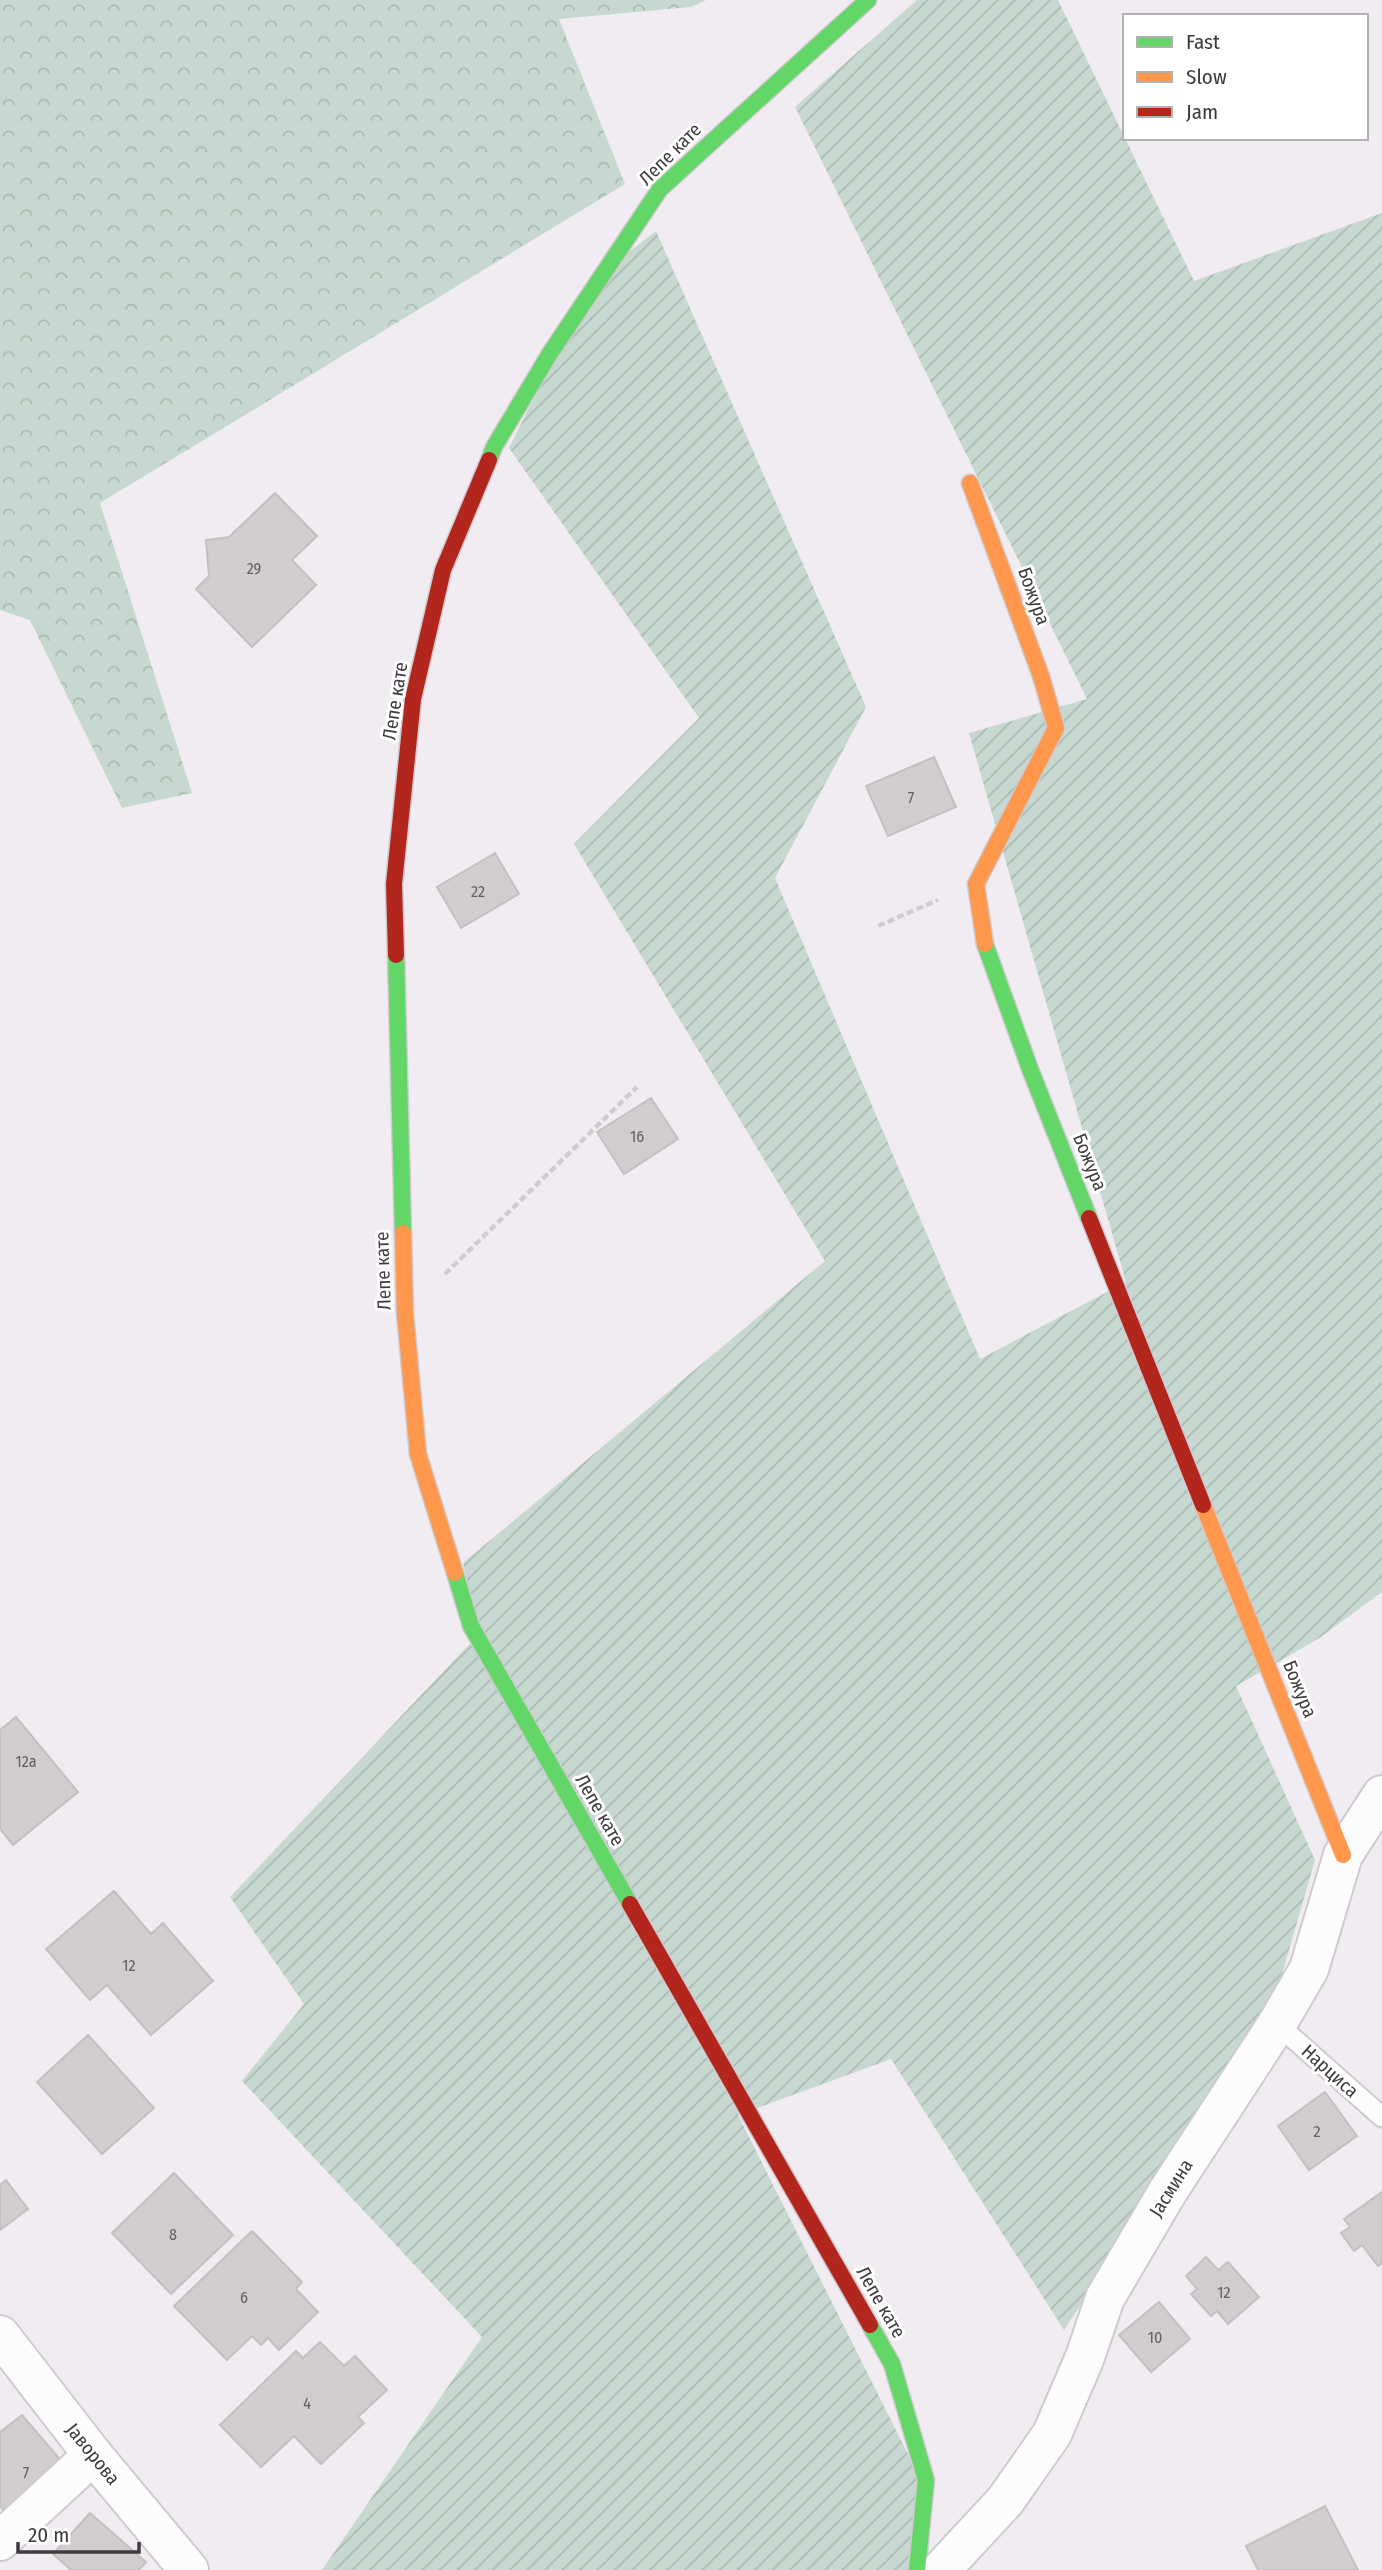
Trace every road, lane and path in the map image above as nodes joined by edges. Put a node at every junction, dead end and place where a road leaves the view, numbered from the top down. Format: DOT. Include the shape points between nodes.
graph roads {
  1 [pos="868,0"];
  2 [pos="970,482"];
  3 [pos="976,884"];
  4 [pos="878,926"];
  5 [pos="637,1087"];
  6 [pos="405,1313"];
  7 [pos="1382,1795"];
  8 [pos="1343,1855"];
  9 [pos="1277,2024"];
  10 [pos="1382,2118"];
  11 [pos="7,2358"];
  12 [pos="93,2455"];
  13 [pos="0,2542"];
  14 [pos="189,2570"];
  15 [pos="917,2570"];
  16 [pos="941,2570"];
  1 -- 6 [label="street, Лепе кате" via="660,189 549,355 494,447 443,570 413,699 394,884"];
  2 -- 3 [label="street, Божура" via="1056,728"];
  3 -- 4 [label="path"];
  3 -- 8 [label="street, Божура" via="986,948 1030,1069"];
  5 -- 6 [label="path"];
  6 -- 15 [label="street, Лепе кате" via="418,1454 471,1626 892,2364 926,2480"];
  7 -- 8 [label="street, Јасмина"];
  8 -- 9 [label="street, Јасмина" via="1309,1969"];
  9 -- 10 [label="lane, Нарциса"];
  9 -- 16 [label="street, Јасмина" via="1168,2191 1105,2298 1052,2434 1005,2501"];
  11 -- 12 [label="street, Јаворова"];
  12 -- 13 [label="street"];
  12 -- 14 [label="street, Јаворова"];
}
